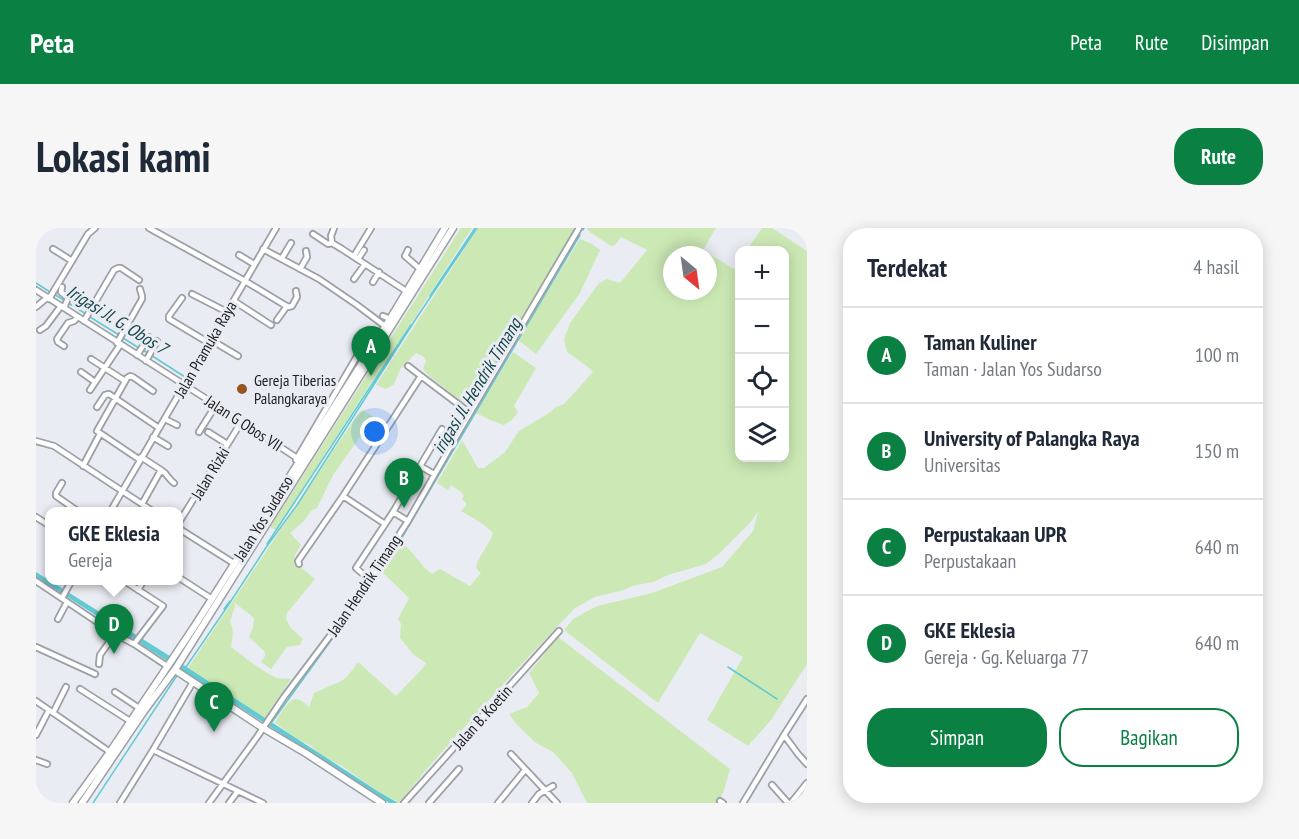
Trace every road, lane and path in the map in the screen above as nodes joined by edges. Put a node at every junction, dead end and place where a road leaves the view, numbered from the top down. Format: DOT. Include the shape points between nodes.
graph roads {
  1 [pos="95,228"];
  2 [pos="149,228"];
  3 [pos="276,228"];
  4 [pos="334,228"];
  5 [pos="370,228"];
  6 [pos="445,228"];
  7 [pos="453,228"];
  8 [pos="579,228"];
  9 [pos="313,234"];
  10 [pos="291,243"];
  11 [pos="332,243"];
  12 [pos="53,249"];
  13 [pos="263,249"];
  14 [pos="364,250"];
  15 [pos="408,250"];
  16 [pos="306,251"];
  17 [pos="239,255"];
  18 [pos="282,258"];
  19 [pos="356,258"];
  20 [pos="72,261"];
  21 [pos="254,264"];
  22 [pos="365,264"];
  23 [pos="420,268"];
  24 [pos="300,269"];
  25 [pos="379,272"];
  26 [pos="354,279"];
  27 [pos="139,280"];
  28 [pos="245,281"];
  29 [pos="373,282"];
  30 [pos="62,287"];
  31 [pos="140,289"];
  32 [pos="36,290"];
  33 [pos="296,291"];
  34 [pos="406,291"];
  35 [pos="192,294"];
  36 [pos="48,298"];
  37 [pos="182,298"];
  38 [pos="234,301"];
  39 [pos="287,306"];
  40 [pos="36,307"];
  41 [pos="62,307"];
  42 [pos="227,312"];
  43 [pos="78,318"];
  44 [pos="277,320"];
  45 [pos="84,321"];
  46 [pos="271,325"];
  47 [pos="385,326"];
  48 [pos="40,330"];
  49 [pos="149,337"];
  50 [pos="157,341"];
  51 [pos="210,342"];
  52 [pos="119,344"];
  53 [pos="64,346"];
  54 [pos="360,351"];
  55 [pos="137,355"];
  56 [pos="238,356"];
  57 [pos="91,359"];
  58 [pos="146,360"];
  59 [pos="408,366"];
  60 [pos="104,368"];
  61 [pos="81,372"];
  62 [pos="421,376"];
  63 [pos="125,381"];
  64 [pos="95,382"];
  65 [pos="185,385"];
  66 [pos="90,390"];
  67 [pos="153,391"];
  68 [pos="345,395"];
  69 [pos="115,398"];
  70 [pos="216,405"];
  71 [pos="97,407"];
  72 [pos="470,413"];
  73 [pos="165,419"];
  74 [pos="242,422"];
  75 [pos="177,425"];
  76 [pos="159,428"];
  77 [pos="442,429"];
  78 [pos="272,431"];
  79 [pos="199,432"];
  80 [pos="208,432"];
  81 [pos="100,434"];
  82 [pos="153,437"];
  83 [pos="267,438"];
  84 [pos="36,441"];
  85 [pos="227,444"];
  86 [pos="168,446"];
  87 [pos="141,458"];
  88 [pos="300,460"];
  89 [pos="83,466"];
  90 [pos="420,466"];
  91 [pos="161,470"];
  92 [pos="434,474"];
  93 [pos="62,483"];
  94 [pos="174,483"];
  95 [pos="122,491"];
  96 [pos="342,496"];
  97 [pos="142,504"];
  98 [pos="70,506"];
  99 [pos="113,507"];
  100 [pos="146,507"];
  101 [pos="393,512"];
  102 [pos="183,518"];
  103 [pos="408,521"];
  104 [pos="386,524"];
  105 [pos="262,526"];
  106 [pos="183,529"];
  107 [pos="253,536"];
  108 [pos="235,564"];
  109 [pos="299,564"];
  110 [pos="183,580"];
  111 [pos="370,580"];
  112 [pos="37,582"];
  113 [pos="70,585"];
  114 [pos="130,585"];
  115 [pos="141,585"];
  116 [pos="138,590"];
  117 [pos="64,598"];
  118 [pos="212,599"];
  119 [pos="203,618"];
  120 [pos="58,619"];
  121 [pos="559,631"];
  122 [pos="115,634"];
  123 [pos="137,641"];
  124 [pos="36,647"];
  125 [pos="170,663"];
  126 [pos="99,664"];
  127 [pos="178,669"];
  128 [pos="95,674"];
  129 [pos="193,682"];
  130 [pos="66,687"];
  131 [pos="80,689"];
  132 [pos="116,692"];
  133 [pos="807,699"];
  134 [pos="36,701"];
  135 [pos="142,710"];
  136 [pos="51,711"];
  137 [pos="130,722"];
  138 [pos="265,725"];
  139 [pos="36,735"];
  140 [pos="784,735"];
  141 [pos="153,750"];
  142 [pos="110,752"];
  143 [pos="511,754"];
  144 [pos="36,760"];
  145 [pos="47,764"];
  146 [pos="807,764"];
  147 [pos="459,769"];
  148 [pos="525,770"];
  149 [pos="807,783"];
  150 [pos="222,784"];
  151 [pos="772,785"];
  152 [pos="553,786"];
  153 [pos="238,791"];
  154 [pos="545,791"];
  155 [pos="232,802"];
  156 [pos="73,803"];
  157 [pos="82,803"];
  158 [pos="120,803"];
  159 [pos="208,803"];
  160 [pos="263,803"];
  161 [pos="382,803"];
  162 [pos="404,803"];
  163 [pos="429,803"];
  164 [pos="498,803"];
  165 [pos="532,803"];
  166 [pos="556,803"];
  167 [pos="743,803"];
  168 [pos="789,803"];
  1 -- 20 [label="street"];
  2 -- 28 [label="street, Jalan Pramuka Raya"];
  3 -- 13 [label="street"];
  4 -- 11 [label="street"];
  5 -- 19 [label="street"];
  6 -- 23 [label="main road, Jalan Yos Sudarso"];
  7 -- 68 [label="main road, Jalan Yos Sudarso"];
  8 -- 72 [label="street, Jalan Hendrik Timang"];
  9 -- 11 [label="street"];
  10 -- 18 [label="street"];
  11 -- 19 [label="street"];
  12 -- 20 [label="street"];
  13 -- 18 [label="street"];
  13 -- 21 [label="street"];
  14 -- 19 [label="street"];
  15 -- 23 [label="street" via="406,257"];
  16 -- 24 [label="street"];
  17 -- 21 [label="street"];
  18 -- 24 [label="street"];
  19 -- 22 [label="street"];
  20 -- 36 [label="street"];
  21 -- 28 [label="street"];
  22 -- 25 [label="street"];
  22 -- 26 [label="street"];
  23 -- 34 [label="main road, Jalan Yos Sudarso"];
  24 -- 47 [label="street"];
  25 -- 29 [label="street"];
  25 -- 34 [label="street"];
  27 -- 45 [label="street" via="116,268"];
  28 -- 38 [label="street, Jalan Pramuka Raya"];
  28 -- 39 [label="street"];
  30 -- 41 [label="street" via="61,292 68,298"];
  31 -- 52 [label="street" via="142,299"];
  32 -- 36 [label="street, Jalan G Obos VII"];
  33 -- 39 [label="street" via="292,306"];
  34 -- 47 [label="main road, Jalan Yos Sudarso" via="386,317"];
  35 -- 42 [label="street"];
  36 -- 40 [label="street"];
  36 -- 41 [label="street, Jalan G Obos VII"];
  37 -- 51 [label="street" via="168,318"];
  38 -- 42 [label="street, Jalan Pramuka Raya"];
  38 -- 46 [label="street"];
  39 -- 44 [label="street"];
  41 -- 43 [label="street, Jalan G Obos VII"];
  41 -- 48 [label="street"];
  42 -- 51 [label="street, Jalan Pramuka Raya"];
  43 -- 45 [label="street, Jalan G Obos VII"];
  43 -- 53 [label="street" via="68,323 57,339"];
  45 -- 52 [label="street, Jalan G Obos VII"];
  47 -- 68 [label="main road, Jalan Yos Sudarso"];
  49 -- 55 [label="street"];
  50 -- 58 [label="street"];
  51 -- 56 [label="street"];
  51 -- 65 [label="street, Jalan Pramuka Raya"];
  52 -- 55 [label="street, Jalan G Obos VII"];
  52 -- 60 [label="street"];
  54 -- 107 [label="street"];
  55 -- 58 [label="street, Jalan G Obos VII"];
  57 -- 60 [label="street"];
  58 -- 65 [label="street, Jalan G Obos VII"];
  59 -- 62 [label="street"];
  60 -- 63 [label="street"];
  60 -- 64 [label="street"];
  61 -- 64 [label="street"];
  62 -- 72 [label="street"];
  62 -- 96 [label="street"];
  63 -- 67 [label="street" via="132,376"];
  63 -- 69 [label="street"];
  64 -- 66 [label="street"];
  65 -- 70 [label="street, Jalan G Obos VII"];
  65 -- 73 [label="street, Jalan Pramuka Raya"];
  68 -- 88 [label="main road, Jalan Yos Sudarso"];
  68 -- 105 [label="main road, Jalan Yos Sudarso"];
  69 -- 71 [label="street" via="106,394"];
  69 -- 76 [label="street"];
  69 -- 81 [label="street" via="97,431"];
  70 -- 74 [label="street, Jalan G Obos VII"];
  70 -- 79 [label="street"];
  72 -- 92 [label="street, Jalan Hendrik Timang"];
  73 -- 75 [label="street"];
  73 -- 76 [label="street, Jalan Pramuka Raya"];
  74 -- 83 [label="street, Jalan G Obos VII"];
  74 -- 85 [label="street, Jalan Rizki"];
  76 -- 82 [label="street, Jalan Pramuka Raya"];
  77 -- 90 [label="street"];
  78 -- 83 [label="street"];
  80 -- 85 [label="street"];
  81 -- 87 [label="street"];
  81 -- 89 [label="street"];
  82 -- 86 [label="street"];
  82 -- 87 [label="street, Jalan Pramuka Raya"];
  83 -- 88 [label="street, Jalan G Obos VII"];
  84 -- 89 [label="street" via="54,446"];
  85 -- 102 [label="street, Jalan Rizki"];
  87 -- 91 [label="street"];
  87 -- 95 [label="street, Jalan Pramuka Raya"];
  88 -- 105 [label="main road, Jalan Yos Sudarso"];
  89 -- 95 [label="street"];
  90 -- 92 [label="street"];
  90 -- 101 [label="street"];
  91 -- 94 [label="street"];
  91 -- 97 [label="street"];
  92 -- 103 [label="street, Jalan Hendrik Timang"];
  93 -- 98 [label="street" via="56,495"];
  95 -- 97 [label="street"];
  95 -- 99 [label="street, Jalan Pramuka Raya"];
  96 -- 104 [label="street"];
  96 -- 109 [label="street"];
  97 -- 100 [label="street"];
  101 -- 103 [label="street"];
  101 -- 104 [label="street"];
  103 -- 111 [label="street, Jalan Hendrik Timang"];
  104 -- 111 [label="street" via="356,568"];
  105 -- 107 [label="main road, Jalan Yos Sudarso"];
  105 -- 119 [label="main road, Jalan Yos Sudarso"];
  106 -- 108 [label="street"];
  107 -- 108 [label="main road, Jalan Yos Sudarso"];
  108 -- 118 [label="main road, Jalan Yos Sudarso"];
  110 -- 118 [label="street"];
  111 -- 138 [label="street, Jalan Hendrik Timang"];
  112 -- 117 [label="street"];
  113 -- 117 [label="street"];
  114 -- 116 [label="street"];
  115 -- 116 [label="street"];
  116 -- 123 [label="street" via="163,606"];
  117 -- 120 [label="street"];
  117 -- 122 [label="street"];
  118 -- 119 [label="main road, Jalan Yos Sudarso"];
  119 -- 125 [label="main road, Jalan Yos Sudarso"];
  119 -- 127 [label="main road, Jalan Yos Sudarso"];
  121 -- 162 [label="street, Jalan B. Koetin"];
  122 -- 123 [label="street"];
  122 -- 126 [label="street" via="100,655"];
  123 -- 125 [label="street"];
  124 -- 128 [label="street"];
  125 -- 135 [label="main road, Jalan Yos Sudarso"];
  127 -- 129 [label="main road"];
  127 -- 135 [label="main road, Jalan Yos Sudarso"];
  129 -- 138 [label="main road"];
  129 -- 141 [label="street"];
  130 -- 136 [label="street"];
  131 -- 137 [label="street"];
  132 -- 135 [label="street"];
  133 -- 140 [label="street"];
  134 -- 136 [label="street"];
  135 -- 137 [label="main road, Jalan Yos Sudarso"];
  135 -- 157 [label="main road, Jalan Yos Sudarso"];
  136 -- 139 [label="street"];
  136 -- 142 [label="street"];
  137 -- 142 [label="main road, Jalan Yos Sudarso"];
  138 -- 150 [label="street, Jalan Hendrik Timang"];
  138 -- 161 [label="main road"];
  140 -- 146 [label="street"];
  140 -- 167 [label="street"];
  141 -- 150 [label="street"];
  141 -- 158 [label="street"];
  142 -- 156 [label="main road, Jalan Yos Sudarso"];
  143 -- 148 [label="street"];
  144 -- 145 [label="street"];
  147 -- 163 [label="street"];
  148 -- 154 [label="street"];
  148 -- 164 [label="street"];
  149 -- 168 [label="street"];
  150 -- 153 [label="street"];
  150 -- 159 [label="street, Jalan Hendrik Timang"];
  151 -- 168 [label="street"];
  152 -- 154 [label="street"];
  153 -- 155 [label="street"];
  153 -- 160 [label="street"];
  154 -- 165 [label="street"];
  154 -- 166 [label="street"];
}
